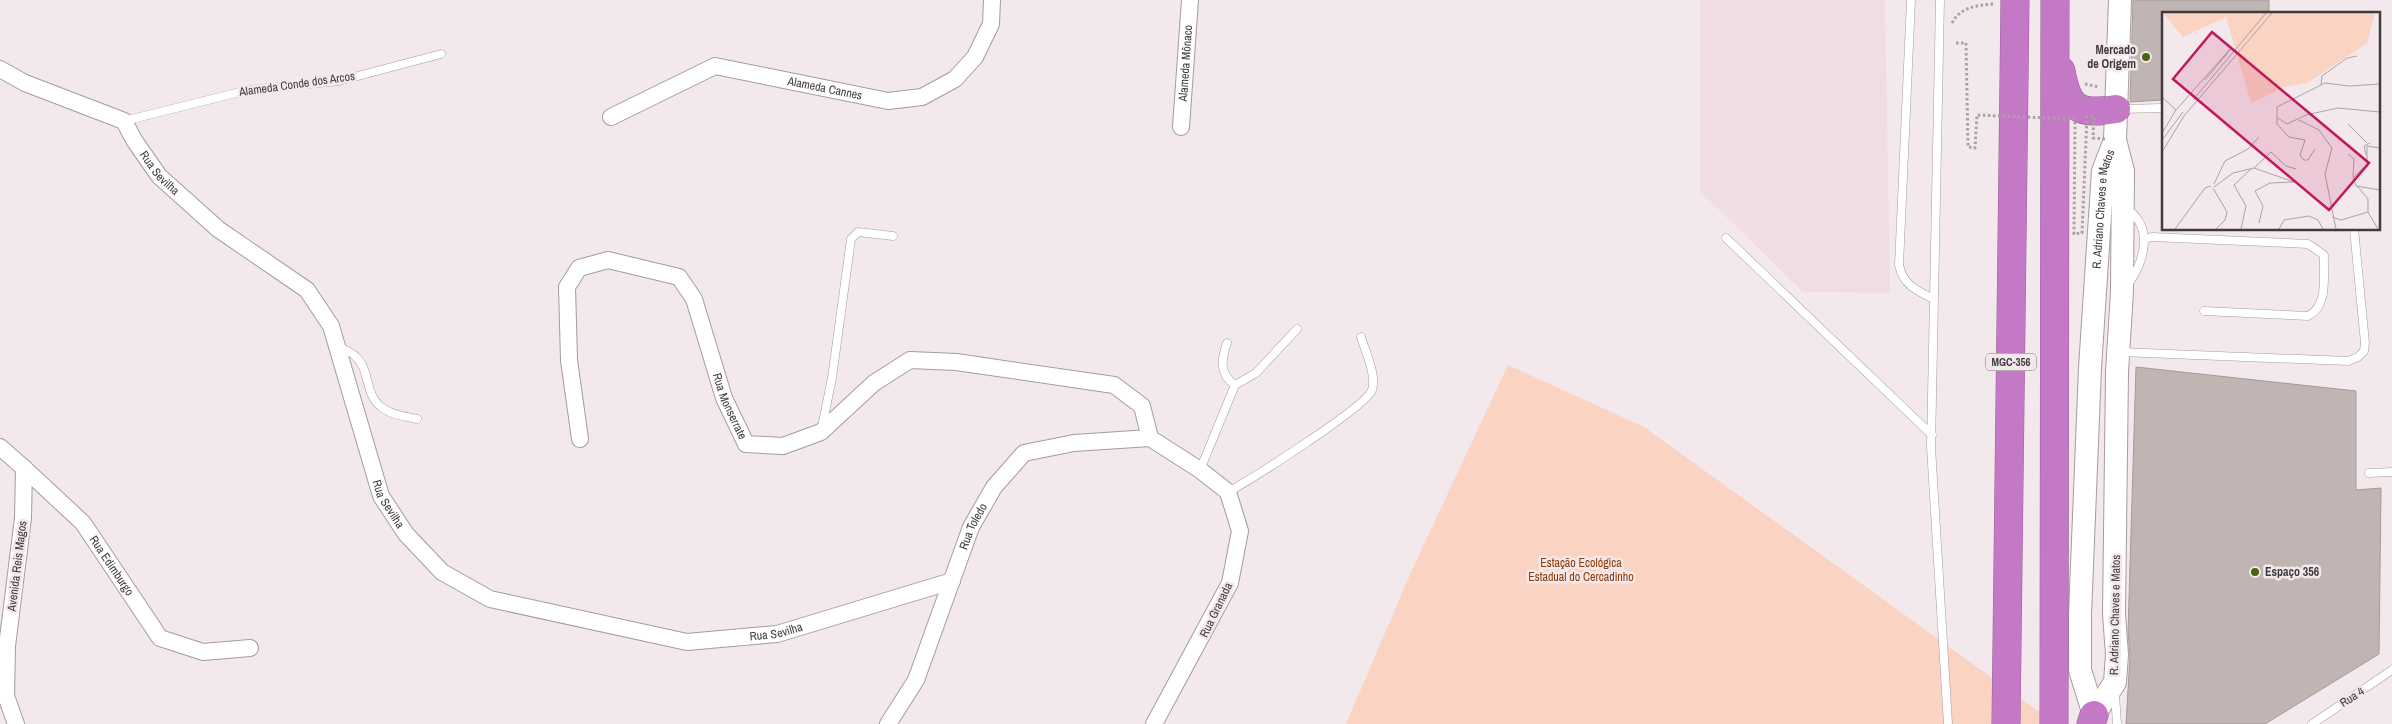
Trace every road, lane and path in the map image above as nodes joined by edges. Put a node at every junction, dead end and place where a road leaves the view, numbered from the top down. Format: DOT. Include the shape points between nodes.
graph roads {
  1 [pos="992,0"];
  2 [pos="1190,0"];
  3 [pos="1911,0"];
  4 [pos="1940,0"];
  5 [pos="2055,0"];
  6 [pos="2120,0"];
  7 [pos="2015,2"];
  8 [pos="1952,25"];
  9 [pos="1952,38"];
  10 [pos="2056,45"];
  11 [pos="440,54"];
  12 [pos="0,69"];
  13 [pos="2162,108"];
  14 [pos="2116,109"];
  15 [pos="611,117"];
  16 [pos="124,121"];
  17 [pos="1181,127"];
  18 [pos="2110,140"];
  19 [pos="2122,206"];
  20 [pos="2354,230"];
  21 [pos="893,236"];
  22 [pos="1726,238"];
  23 [pos="2145,239"];
  24 [pos="2122,291"];
  25 [pos="1934,299"];
  26 [pos="2204,311"];
  27 [pos="1297,328"];
  28 [pos="1361,337"];
  29 [pos="1227,343"];
  30 [pos="337,346"];
  31 [pos="2118,352"];
  32 [pos="1235,385"];
  33 [pos="417,419"];
  34 [pos="822,432"];
  35 [pos="1932,435"];
  36 [pos="1150,438"];
  37 [pos="580,439"];
  38 [pos="0,447"];
  39 [pos="24,468"];
  40 [pos="1200,470"];
  41 [pos="2392,472"];
  42 [pos="2369,473"];
  43 [pos="1228,492"];
  44 [pos="952,581"];
  45 [pos="2114,614"];
  46 [pos="2080,615"];
  47 [pos="250,648"];
  48 [pos="2392,670"];
  49 [pos="2100,722"];
  50 [pos="16,724"];
  51 [pos="888,724"];
  52 [pos="1154,724"];
  53 [pos="1948,724"];
  54 [pos="2006,724"];
  55 [pos="2054,724"];
  56 [pos="2312,724"];
  1 -- 15 [label="street, Alameda Cannes" via="991,24 975,57 955,79 922,97 888,101 714,66"];
  2 -- 17 [label="street, Alameda Mônaco"];
  3 -- 25 [label="lane" via="1899,265 1907,283"];
  4 -- 25 [label="lane"];
  5 -- 10 [label="highway, MGC-356"];
  6 -- 14 [label="street, R. Adriano Chaves e Matos"];
  7 -- 8 [label="path" via="1973,5 1955,18"];
  7 -- 54 [label="highway, MGC-356"];
  9 -- 18 [label="path, bridge" via="1956,43 1966,43 1968,147 1975,148 1977,115 2076,119 2074,234 2082,233 2087,117 2094,116 2093,138"];
  10 -- 14 [label="highway" via="2068,96 2076,107 2092,112"];
  10 -- 55 [label="highway, MGC-356"];
  11 -- 16 [label="lane, Alameda Conde dos Arcos" via="339,81 248,90"];
  12 -- 16 [label="street" via="25,83"];
  13 -- 14 [label="lane"];
  14 -- 18 [label="street, R. Adriano Chaves e Matos"];
  16 -- 30 [label="street, Rua Sevilha" via="159,176 218,228 307,290 331,326"];
  18 -- 19 [label="street, R. Adriano Chaves e Matos" via="2123,171"];
  18 -- 46 [label="street, R. Adriano Chaves e Matos" via="2103,171 2090,368"];
  19 -- 23 [label="lane" via="2140,221"];
  19 -- 24 [label="street, R. Adriano Chaves e Matos"];
  20 -- 31 [label="lane" via="2365,343 2358,357 2348,360"];
  21 -- 34 [label="lane" via="858,232 851,239"];
  22 -- 35 [label="lane"];
  23 -- 24 [label="lane" via="2135,274"];
  23 -- 26 [label="lane" via="2308,244 2324,255 2322,301 2317,312 2308,316"];
  24 -- 31 [label="street, R. Adriano Chaves e Matos"];
  25 -- 35 [label="lane"];
  27 -- 32 [label="lane" via="1256,373"];
  28 -- 43 [label="lane" via="1372,376 1372,390 1365,399 1312,438"];
  29 -- 32 [label="lane" via="1222,358 1223,370 1226,378"];
  30 -- 33 [label="lane" via="361,362 373,398 382,408 392,414"];
  30 -- 44 [label="street, Rua Sevilha" via="381,496 406,534 442,572 490,599 687,642 777,634"];
  31 -- 45 [label="street, R. Adriano Chaves e Matos"];
  32 -- 40 [label="lane"];
  34 -- 36 [label="street, Rua Monserrate" via="874,383 910,360 956,362 1114,385 1142,406"];
  34 -- 37 [label="street, Rua Monserrate" via="782,446 746,444 724,398 694,299 680,277 608,260 579,268 567,287 570,360"];
  35 -- 53 [label="lane"];
  36 -- 40 [label="street"];
  36 -- 44 [label="street, Rua Toledo" via="1074,442 1024,453 994,487 971,527"];
  38 -- 39 [label="street"];
  39 -- 47 [label="street, Rua Edimburgo" via="83,523 160,638 204,652"];
  39 -- 50 [label="street, Avenida Reis Magos" via="23,518 7,646 6,696"];
  40 -- 43 [label="street"];
  41 -- 42 [label="lane"];
  43 -- 52 [label="street, Rua Granada" via="1240,531 1230,583"];
  44 -- 51 [label="street, Rua Toledo" via="916,680"];
  45 -- 46 [label="street" via="2110,623 2095,629 2082,623"];
  45 -- 49 [label="street, R. Adriano Chaves e Matos" via="2115,682"];
  46 -- 49 [label="street, R. Adriano Chaves e Matos" via="2080,670"];
  48 -- 56 [label="lane, Rua 4"];
}
